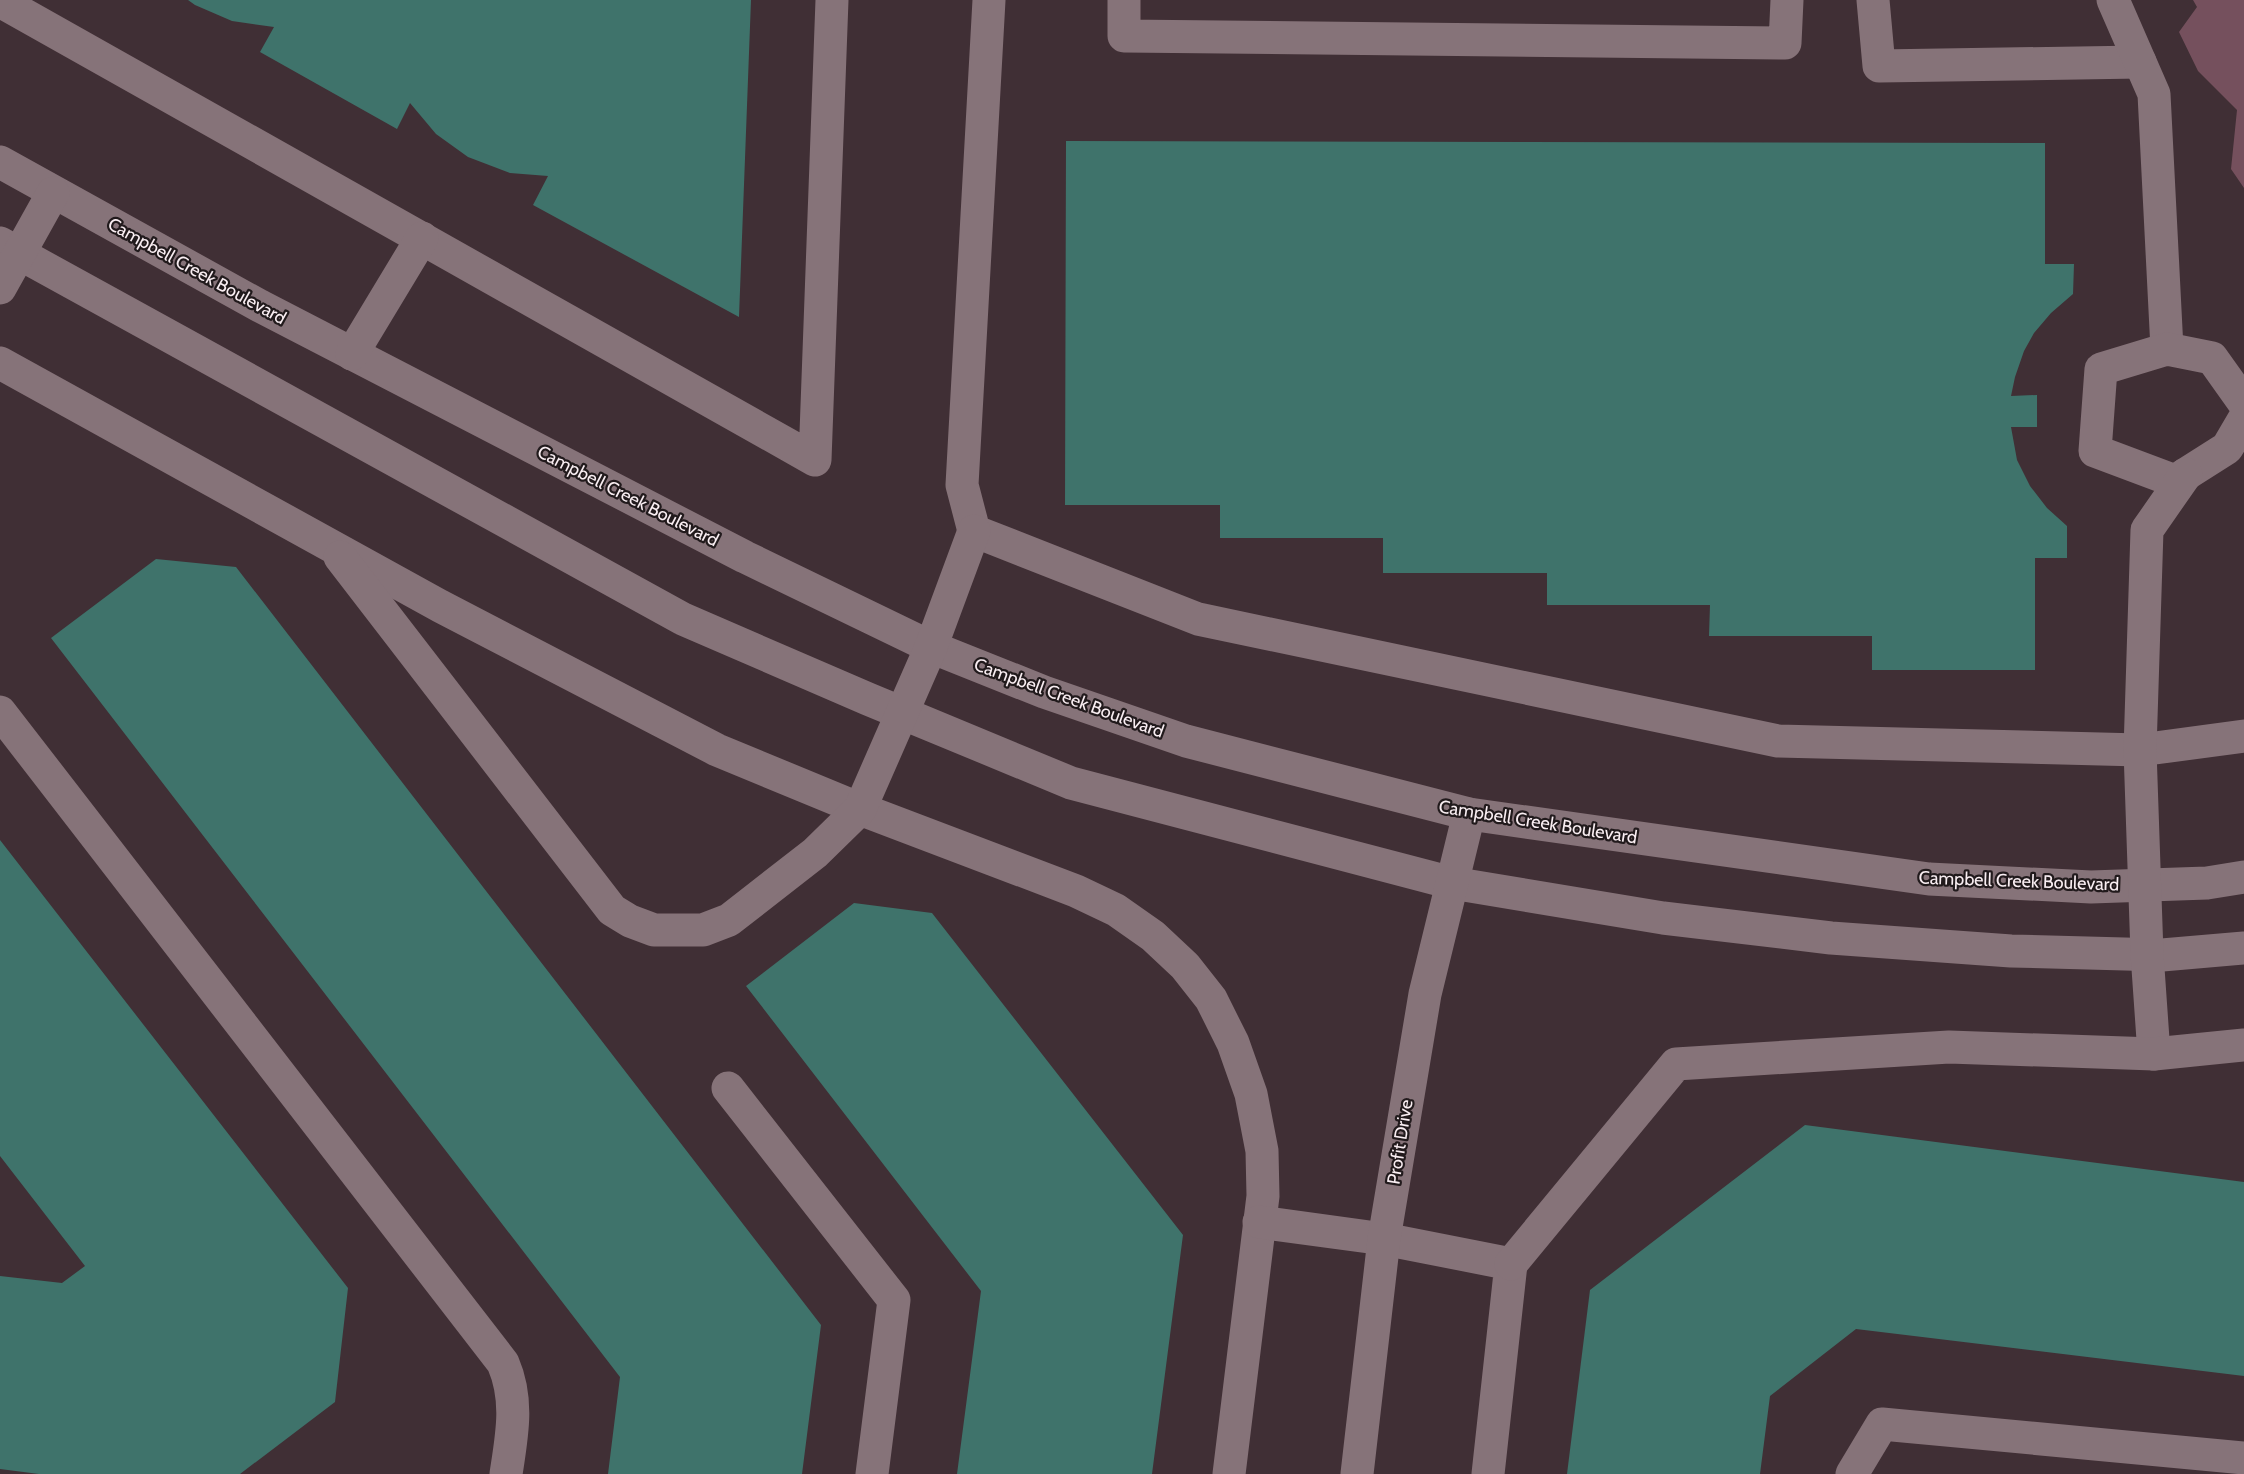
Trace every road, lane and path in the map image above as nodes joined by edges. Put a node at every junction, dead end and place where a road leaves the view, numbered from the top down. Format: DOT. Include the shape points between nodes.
graph roads {
  1 [pos="831,0"];
  2 [pos="989,0"];
  3 [pos="1124,0"];
  4 [pos="1787,0"];
  5 [pos="1873,0"];
  6 [pos="2113,0"];
  7 [pos="0,2"];
  8 [pos="2140,62"];
  9 [pos="0,162"];
  10 [pos="53,192"];
  11 [pos="422,238"];
  12 [pos="10,248"];
  13 [pos="0,288"];
  14 [pos="2167,349"];
  15 [pos="352,354"];
  16 [pos="0,363"];
  17 [pos="2244,403"];
  18 [pos="2244,419"];
  19 [pos="2186,474"];
  20 [pos="974,531"];
  21 [pos="333,547"];
  22 [pos="931,646"];
  23 [pos="0,712"];
  24 [pos="903,713"];
  25 [pos="2244,736"];
  26 [pos="2140,750"];
  27 [pos="860,809"];
  28 [pos="1469,814"];
  29 [pos="2244,877"];
  30 [pos="1452,883"];
  31 [pos="2146,885"];
  32 [pos="2244,948"];
  33 [pos="2147,954"];
  34 [pos="2244,1045"];
  35 [pos="2154,1054"];
  36 [pos="728,1088"];
  37 [pos="1259,1221"];
  38 [pos="1384,1239"];
  39 [pos="1511,1264"];
  40 [pos="2244,1458"];
  41 [pos="506,1474"];
  42 [pos="872,1474"];
  43 [pos="1229,1474"];
  44 [pos="1357,1474"];
  45 [pos="1488,1474"];
  46 [pos="1852,1474"];
  1 -- 11 [label="street" via="815,459"];
  2 -- 20 [label="street" via="962,485"];
  3 -- 4 [label="street" via="1124,36 1785,43"];
  5 -- 8 [label="street" via="1879,66"];
  6 -- 8 [label="street"];
  7 -- 11 [label="street"];
  8 -- 14 [label="street" via="2154,94"];
  9 -- 10 [label="street, Campbell Creek Boulevard"];
  10 -- 12 [label="street"];
  10 -- 15 [label="street, Campbell Creek Boulevard"];
  11 -- 15 [label="street"];
  12 -- 13 [label="street"];
  12 -- 24 [label="street" via="683,619"];
  14 -- 17 [label="street" via="2212,358"];
  14 -- 19 [label="street" via="2101,369 2095,451 2175,481"];
  15 -- 22 [label="street, Campbell Creek Boulevard" via="745,557"];
  16 -- 21 [label="street"];
  18 -- 19 [label="street" via="2227,448"];
  19 -- 26 [label="street" via="2146,530"];
  20 -- 22 [label="street"];
  20 -- 26 [label="street" via="1198,619 1778,741"];
  21 -- 27 [label="street" via="717,750"];
  21 -- 27 [label="street" via="594,889 612,910 630,921 654,930 681,931 703,930 729,920 815,853"];
  22 -- 24 [label="street"];
  22 -- 28 [label="street, Campbell Creek Boulevard" via="1044,692 1186,741"];
  23 -- 41 [label="street" via="503,1363 511,1381 513,1404"];
  24 -- 27 [label="street"];
  24 -- 30 [label="street" via="1071,783"];
  25 -- 26 [label="street"];
  26 -- 31 [label="street"];
  27 -- 37 [label="street" via="1116,910 1153,936 1185,966 1211,999 1233,1043 1251,1094 1262,1151"];
  28 -- 30 [label="street, Profit Drive"];
  28 -- 31 [label="street, Campbell Creek Boulevard" via="1929,879"];
  29 -- 31 [label="street, Campbell Creek Boulevard" via="2208,883"];
  30 -- 33 [label="street" via="1663,918 1831,938 2011,951"];
  30 -- 38 [label="street, Profit Drive" via="1425,994"];
  31 -- 33 [label="street"];
  32 -- 33 [label="street"];
  33 -- 35 [label="street"];
  34 -- 35 [label="street"];
  35 -- 39 [label="street" via="1950,1047 1676,1064"];
  36 -- 42 [label="street" via="894,1300"];
  37 -- 38 [label="street"];
  37 -- 43 [label="street"];
  38 -- 39 [label="street"];
  38 -- 44 [label="street, Profit Drive"];
  39 -- 45 [label="street"];
  40 -- 46 [label="street" via="1882,1424"];
}
